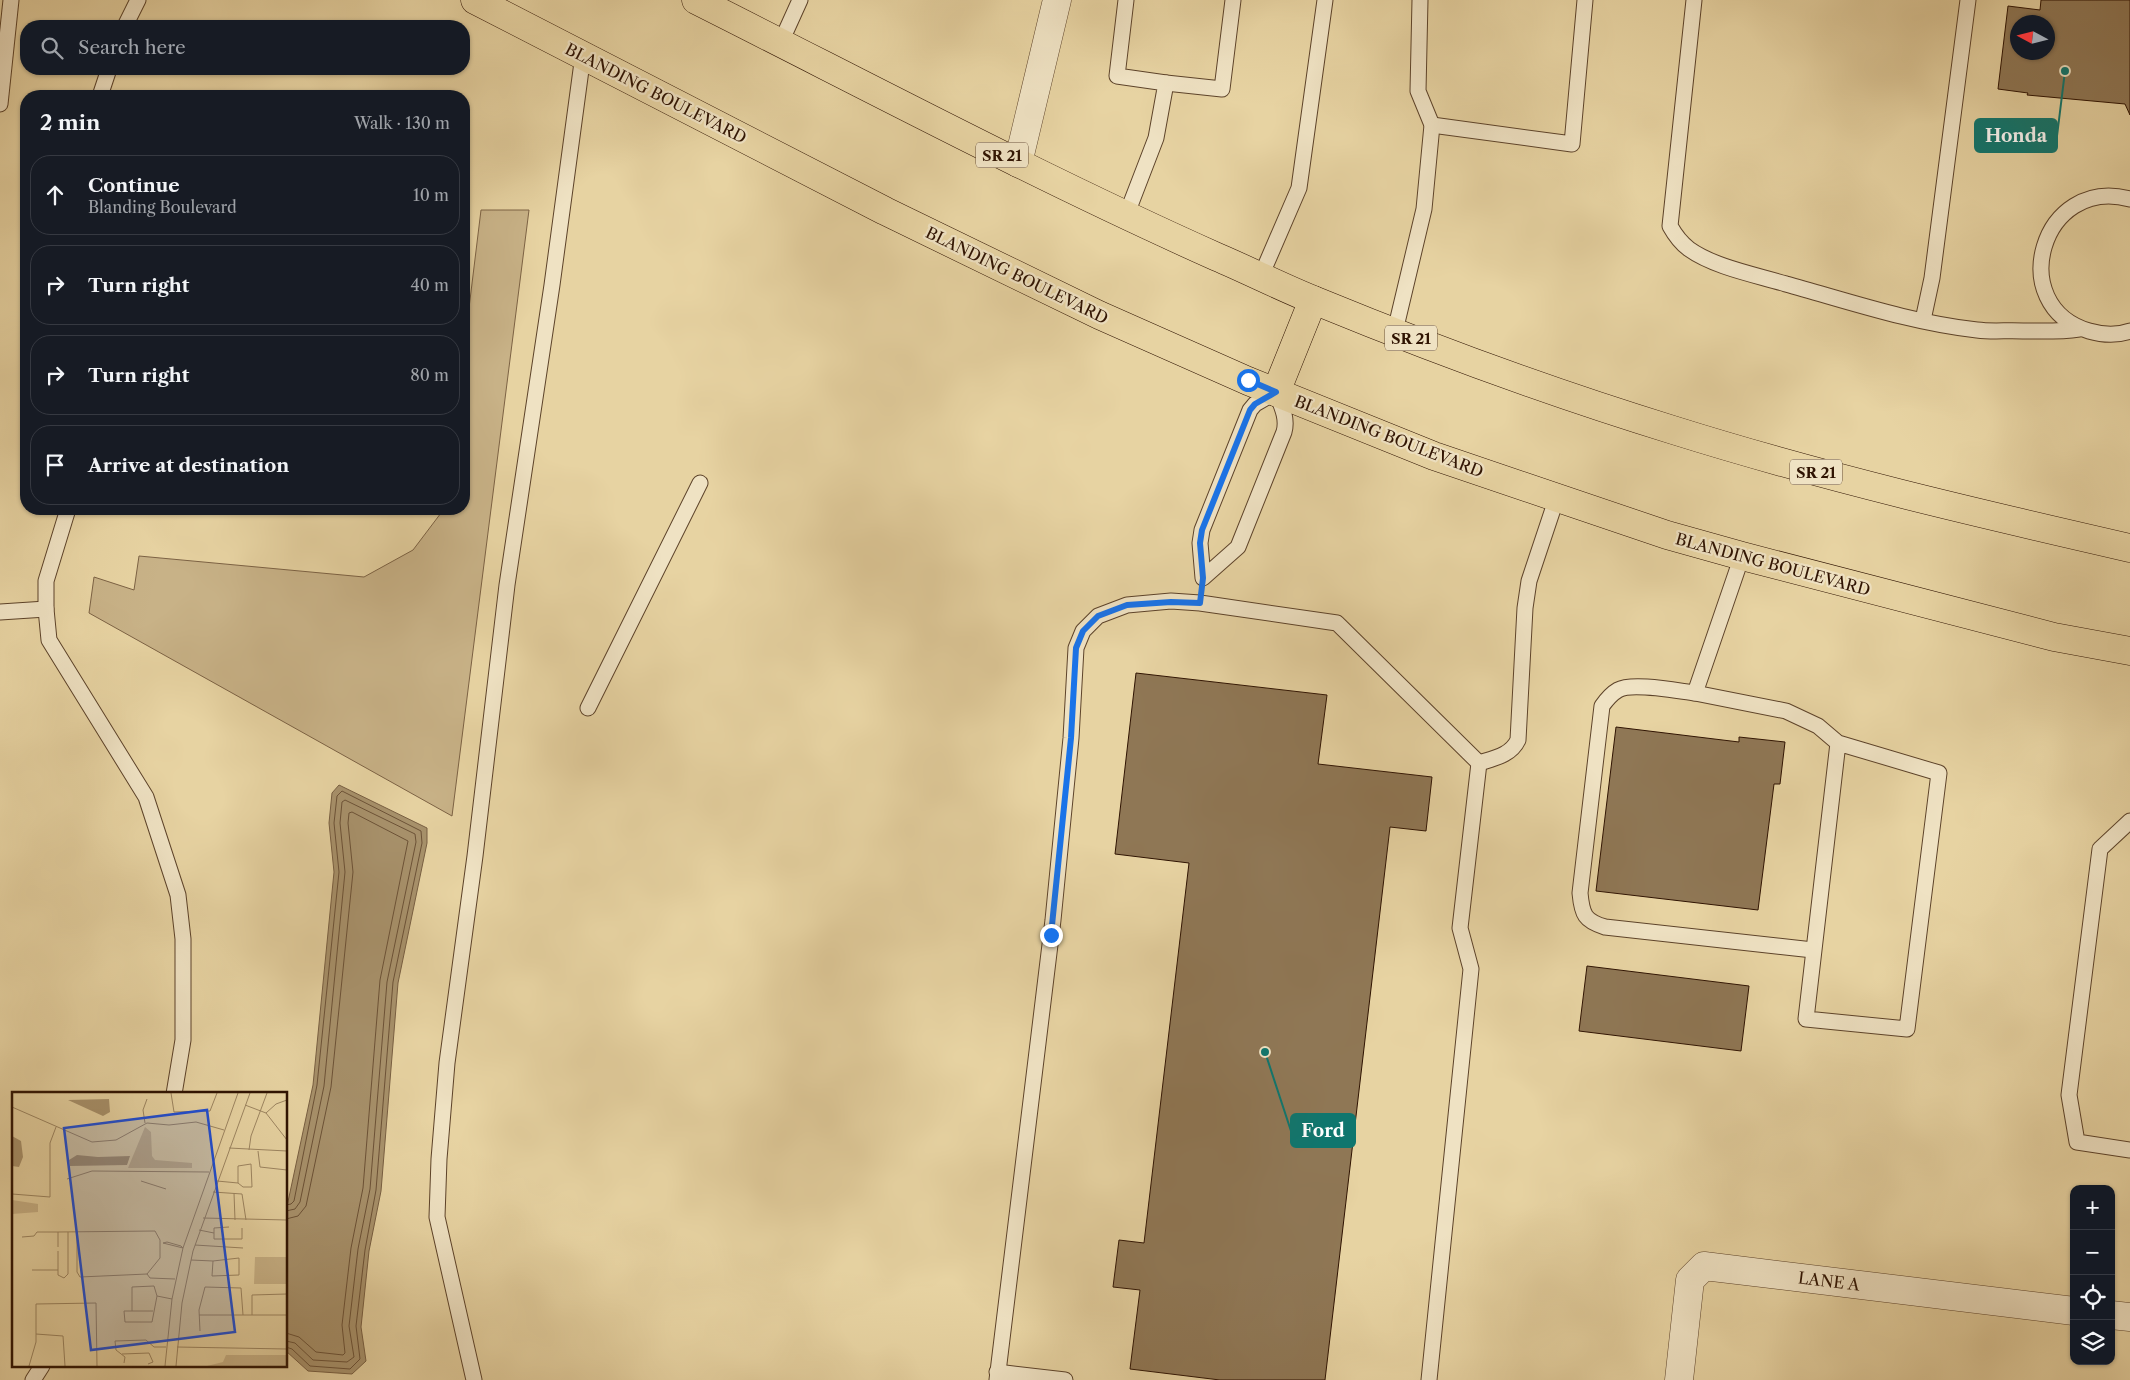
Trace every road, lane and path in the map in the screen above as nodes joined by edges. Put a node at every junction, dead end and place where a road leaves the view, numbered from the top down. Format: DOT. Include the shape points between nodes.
graph roads {
  1 [pos="11,0"];
  2 [pos="138,0"];
  3 [pos="475,0"];
  4 [pos="696,0"];
  5 [pos="800,0"];
  6 [pos="1057,0"];
  7 [pos="1126,0"];
  8 [pos="1233,0"];
  9 [pos="1325,0"];
  10 [pos="1420,0"];
  11 [pos="1585,0"];
  12 [pos="1694,0"];
  13 [pos="1968,0"];
  14 [pos="128,20"];
  15 [pos="781,42"];
  16 [pos="583,55"];
  17 [pos="107,75"];
  18 [pos="1166,83"];
  19 [pos="102,90"];
  20 [pos="0,104"];
  21 [pos="1432,126"];
  22 [pos="1018,163"];
  23 [pos="2130,199"];
  24 [pos="1126,216"];
  25 [pos="1261,276"];
  26 [pos="1313,300"];
  27 [pos="1923,320"];
  28 [pos="2080,328"];
  29 [pos="1395,331"];
  30 [pos="2130,331"];
  31 [pos="1276,392"];
  32 [pos="700,483"];
  33 [pos="1557,497"];
  34 [pos="66,515"];
  35 [pos="2130,548"];
  36 [pos="1742,556"];
  37 [pos="1203,578"];
  38 [pos="1200,603"];
  39 [pos="46,609"];
  40 [pos="0,612"];
  41 [pos="2130,652"];
  42 [pos="1695,693"];
  43 [pos="588,708"];
  44 [pos="1838,743"];
  45 [pos="1479,763"];
  46 [pos="2130,821"];
  47 [pos="1813,950"];
  48 [pos="174,1092"];
  49 [pos="2129,1151"];
  50 [pos="2070,1311"];
  51 [pos="2115,1315"];
  52 [pos="2130,1317"];
  53 [pos="41,1368"];
  54 [pos="997,1376"];
  55 [pos="33,1380"];
  56 [pos="474,1380"];
  57 [pos="1065,1380"];
  58 [pos="1430,1380"];
  59 [pos="1679,1380"];
  1 -- 20 [label="lane"];
  2 -- 14 [label="lane"];
  3 -- 16 [label="main road, BLANDING BOULEVARD"];
  4 -- 15 [label="main road, SR 21"];
  5 -- 15 [label="lane"];
  6 -- 22 [label="street"];
  7 -- 18 [label="lane" via="1117,76"];
  8 -- 18 [label="lane" via="1222,88"];
  9 -- 25 [label="lane" via="1299,188"];
  10 -- 21 [label="lane" via="1418,91"];
  11 -- 21 [label="lane" via="1572,144"];
  12 -- 27 [label="lane" via="1670,226 1676,236 1689,249 1708,260"];
  13 -- 27 [label="lane" via="1932,278"];
  15 -- 22 [label="main road, SR 21"];
  16 -- 31 [label="main road, BLANDING BOULEVARD" via="885,211 1099,316"];
  16 -- 56 [label="lane" via="507,586 447,1063 439,1159 437,1217"];
  17 -- 19 [label="lane"];
  18 -- 24 [label="lane" via="1156,138"];
  21 -- 29 [label="lane" via="1424,209"];
  22 -- 24 [label="main road, SR 21"];
  23 -- 28 [label="lane" via="2100,196 2082,201 2066,210 2045,240 2041,259 2042,280 2049,300 2062,317"];
  24 -- 25 [label="main road, SR 21"];
  25 -- 26 [label="main road, SR 21"];
  26 -- 29 [label="main road, SR 21"];
  26 -- 31 [label="main road"];
  27 -- 28 [label="lane" via="1998,332 2042,333"];
  28 -- 30 [label="lane" via="2100,335"];
  29 -- 35 [label="main road, SR 21" via="1509,375 1671,430 1829,475"];
  31 -- 33 [label="main road, BLANDING BOULEVARD" via="1434,456"];
  31 -- 37 [label="lane" via="1250,410 1202,530"];
  31 -- 37 [label="lane" via="1287,424 1284,432 1238,547"];
  32 -- 43 [label="lane"];
  33 -- 36 [label="main road, BLANDING BOULEVARD" via="1666,535"];
  33 -- 45 [label="lane" via="1529,581 1518,740 1514,749 1506,754"];
  34 -- 39 [label="lane" via="46,581"];
  36 -- 41 [label="main road, BLANDING BOULEVARD" via="2054,637"];
  36 -- 42 [label="lane"];
  37 -- 38 [label="lane"];
  38 -- 45 [label="lane" via="1337,623"];
  38 -- 54 [label="lane" via="1127,605 1098,616 1083,631 1076,648 1071,738 1053,920"];
  39 -- 40 [label="lane"];
  39 -- 48 [label="lane" via="49,640 146,798 178,895 183,939 183,1040"];
  42 -- 44 [label="lane" via="1786,710 1818,726"];
  42 -- 47 [label="lane" via="1630,686 1609,696 1602,706 1580,893 1585,917 1606,927"];
  44 -- 47 [label="lane"];
  44 -- 47 [label="lane" via="1939,772 1907,1029 1806,1019"];
  45 -- 58 [label="lane" via="1460,928 1471,969"];
  46 -- 49 [label="lane" via="2100,849 2069,1095 2077,1142"];
  50 -- 59 [label="street, LANE A" via="1704,1266 1690,1280"];
  51 -- 52 [label="street"];
  53 -- 55 [label="lane"];
  54 -- 57 [label="lane"];
}
